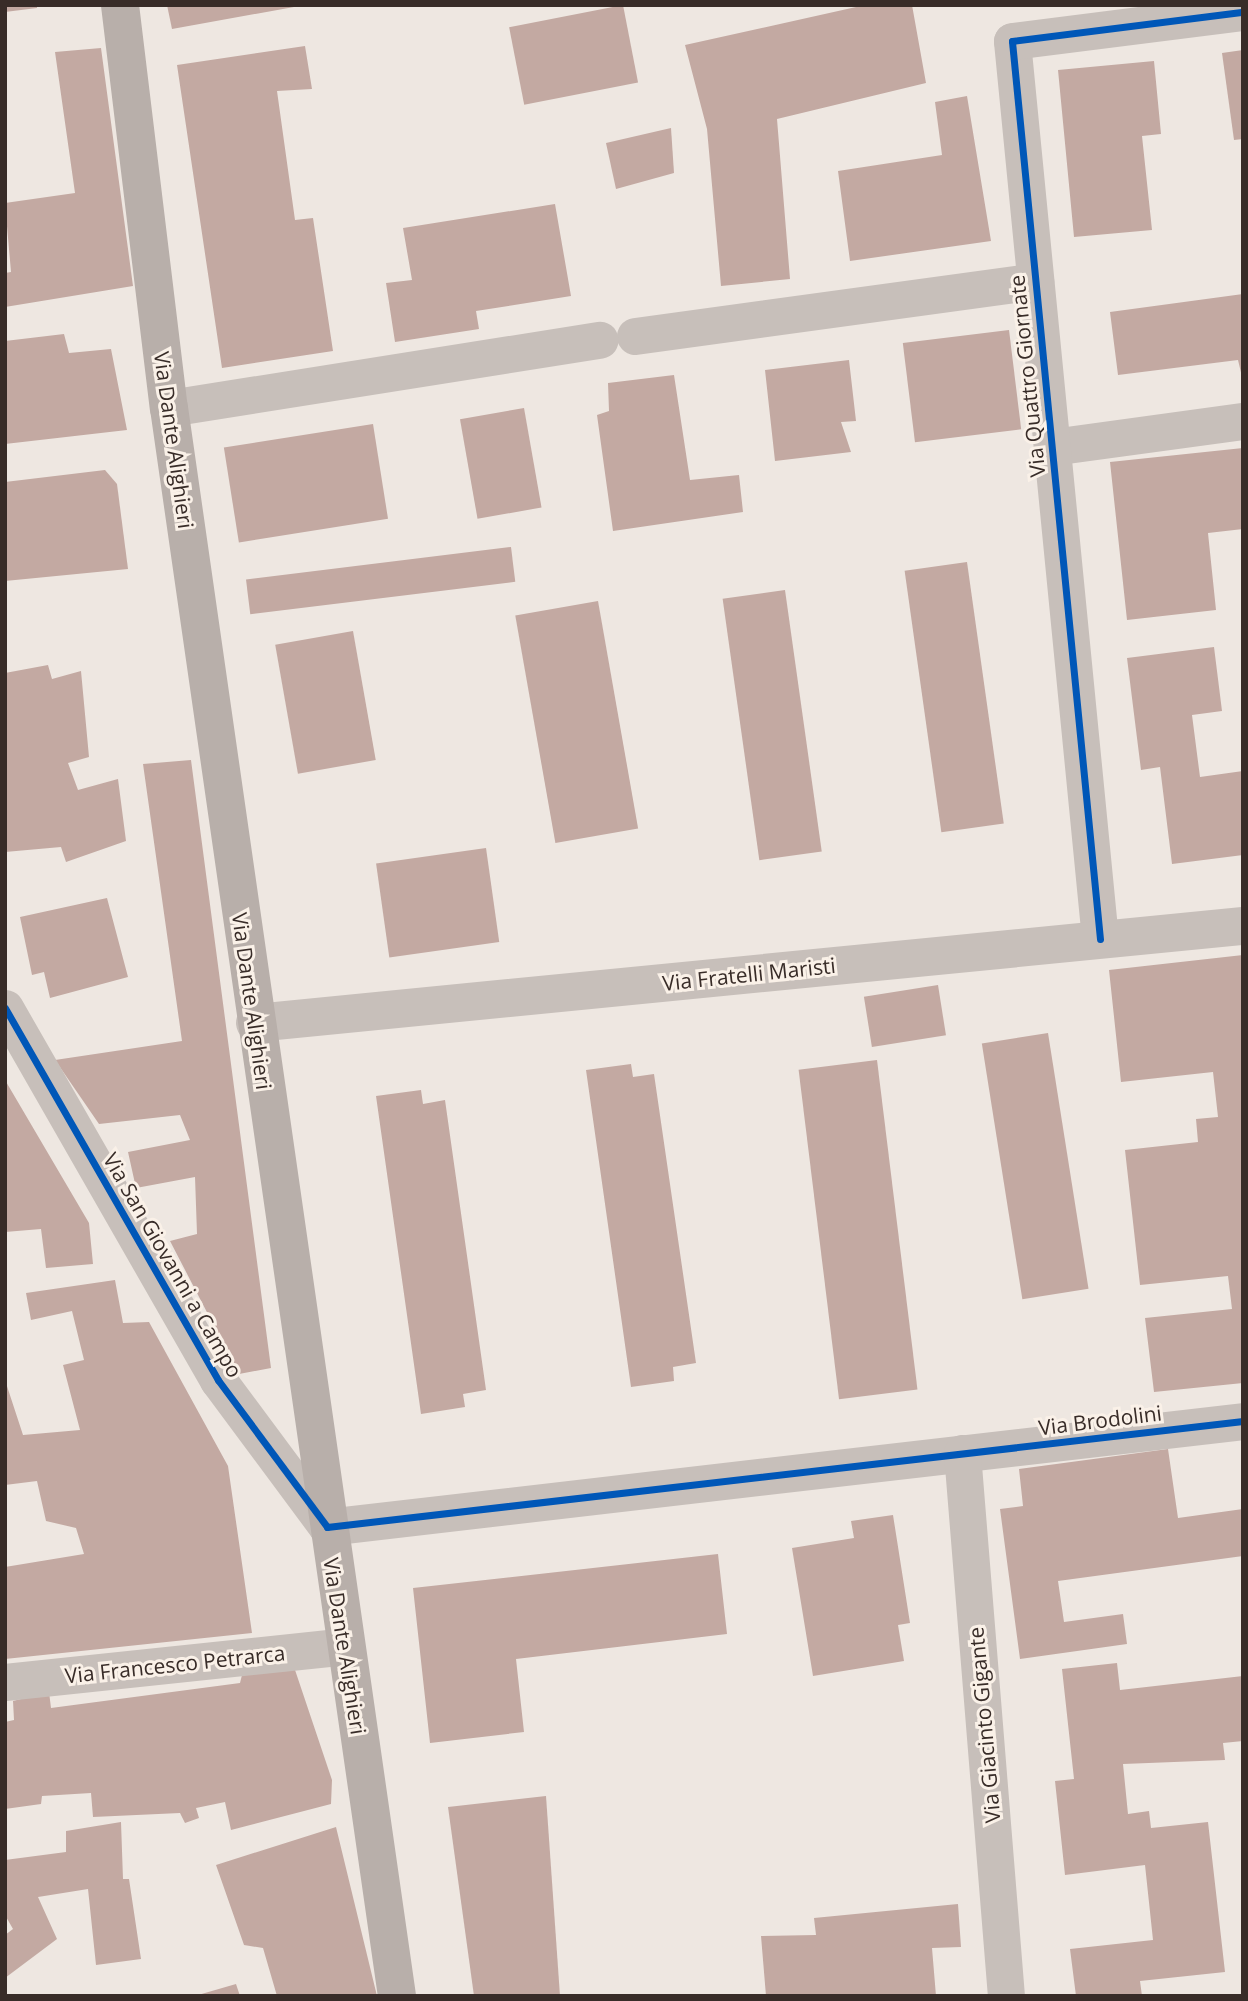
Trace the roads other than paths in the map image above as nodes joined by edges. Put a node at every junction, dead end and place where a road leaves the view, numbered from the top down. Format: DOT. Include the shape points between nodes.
graph roads {
  1 [pos="120,5"];
  2 [pos="1243,12"];
  3 [pos="1035,281"];
  4 [pos="169,408"];
  5 [pos="1243,421"];
  6 [pos="1052,447"];
  7 [pos="1243,926"];
  8 [pos="1100,939"];
  9 [pos="5,1008"];
  10 [pos="255,1023"];
  11 [pos="1243,1421"];
  12 [pos="962,1453"];
  13 [pos="327,1528"];
  14 [pos="345,1646"];
  15 [pos="5,1682"];
  16 [pos="397,1996"];
  17 [pos="1006,1996"];
  1 -- 4 [label="main road, Via Dante Alighieri"];
  2 -- 3 [label="street, Via Quattro Giornate" via="1012,41"];
  3 -- 4 [label="street" via="618,338"];
  3 -- 6 [label="street, Via Quattro Giornate"];
  4 -- 10 [label="main road, Via Dante Alighieri"];
  5 -- 6 [label="street"];
  6 -- 8 [label="street, Via Quattro Giornate"];
  7 -- 8 [label="street, Via Fratelli Maristi"];
  8 -- 10 [label="street, Via Fratelli Maristi"];
  9 -- 13 [label="street, Via San Giovanni a Campo" via="218,1380"];
  10 -- 13 [label="main road, Via Dante Alighieri"];
  11 -- 12 [label="street, Via Brodolini"];
  12 -- 13 [label="street, Via Brodolini"];
  12 -- 17 [label="street, Via Giacinto Gigante"];
  13 -- 14 [label="main road, Via Dante Alighieri"];
  14 -- 15 [label="street, Via Francesco Petrarca"];
  14 -- 16 [label="main road, Via Dante Alighieri"];
}
